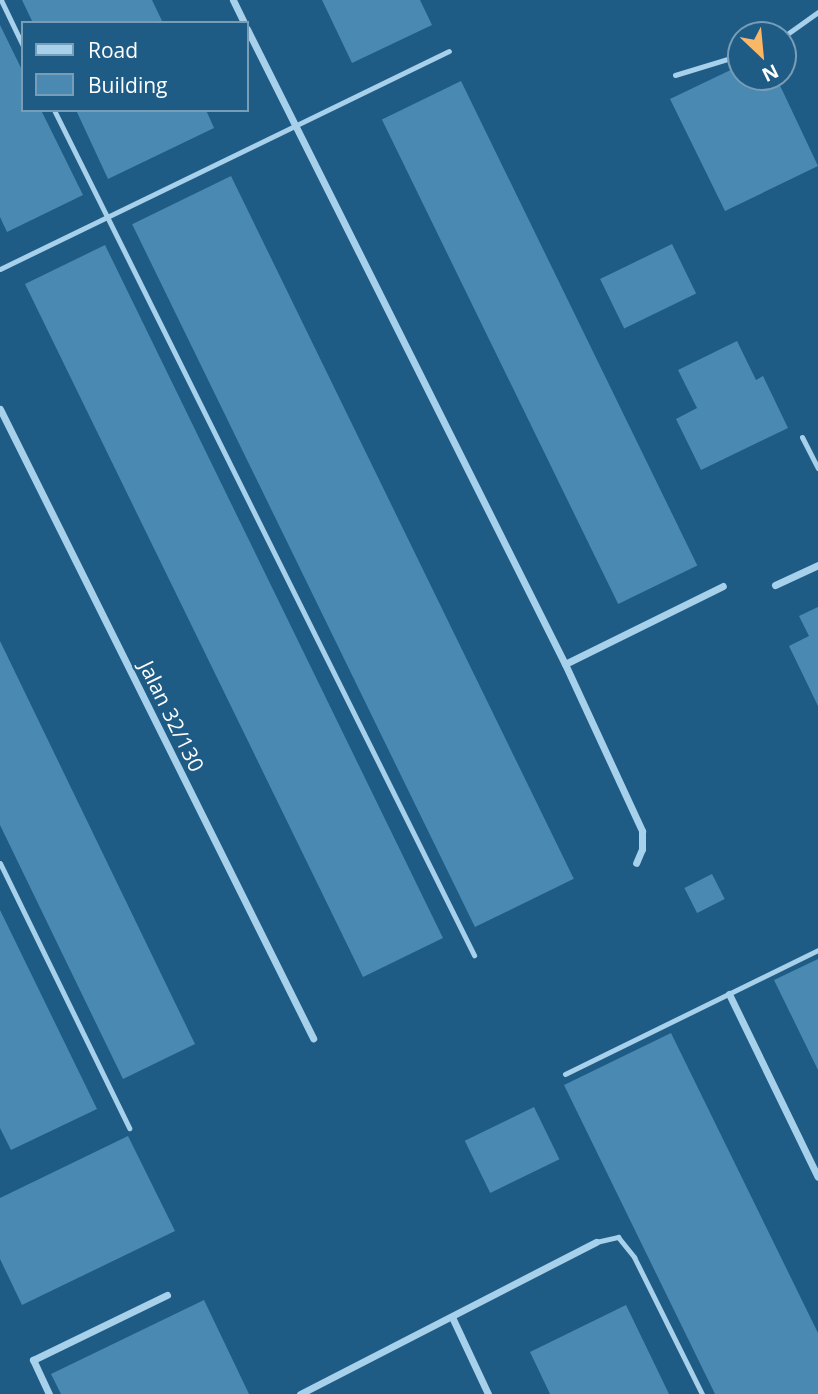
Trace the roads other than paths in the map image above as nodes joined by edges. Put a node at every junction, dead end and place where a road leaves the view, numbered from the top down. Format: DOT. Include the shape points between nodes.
graph roads {
  1 [pos="1,0"];
  2 [pos="233,0"];
  3 [pos="818,12"];
  4 [pos="243,21"];
  5 [pos="797,27"];
  6 [pos="248,31"];
  7 [pos="21,42"];
  8 [pos="449,51"];
  9 [pos="727,59"];
  10 [pos="675,75"];
  11 [pos="55,112"];
  12 [pos="293,127"];
  13 [pos="105,218"];
  14 [pos="0,270"];
  15 [pos="0,409"];
  16 [pos="802,437"];
  17 [pos="818,468"];
  18 [pos="818,565"];
  19 [pos="775,585"];
  20 [pos="723,586"];
  21 [pos="565,664"];
  22 [pos="0,863"];
  23 [pos="636,863"];
  24 [pos="818,950"];
  25 [pos="474,955"];
  26 [pos="729,994"];
  27 [pos="313,1038"];
  28 [pos="565,1074"];
  29 [pos="129,1128"];
  30 [pos="818,1177"];
  31 [pos="596,1242"];
  32 [pos="166,1294"];
  33 [pos="452,1317"];
  34 [pos="49,1394"];
  35 [pos="300,1394"];
  36 [pos="488,1394"];
  37 [pos="702,1394"];
  1 -- 7 [label="lane"];
  2 -- 4 [label="street"];
  3 -- 5 [label="lane"];
  6 -- 12 [label="street"];
  8 -- 12 [label="lane"];
  9 -- 10 [label="lane"];
  11 -- 13 [label="lane"];
  12 -- 13 [label="lane"];
  12 -- 21 [label="street"];
  13 -- 14 [label="lane"];
  13 -- 25 [label="lane"];
  15 -- 27 [label="street, Jalan 32/130"];
  16 -- 17 [label="lane"];
  18 -- 19 [label="street"];
  20 -- 21 [label="street"];
  21 -- 23 [label="street" via="642,831"];
  22 -- 29 [label="lane"];
  24 -- 26 [label="lane"];
  26 -- 28 [label="lane"];
  26 -- 30 [label="street"];
  31 -- 33 [label="street"];
  31 -- 37 [label="lane" via="618,1237 634,1256"];
  32 -- 34 [label="street" via="33,1360"];
  33 -- 35 [label="street"];
  33 -- 36 [label="street"];
}
